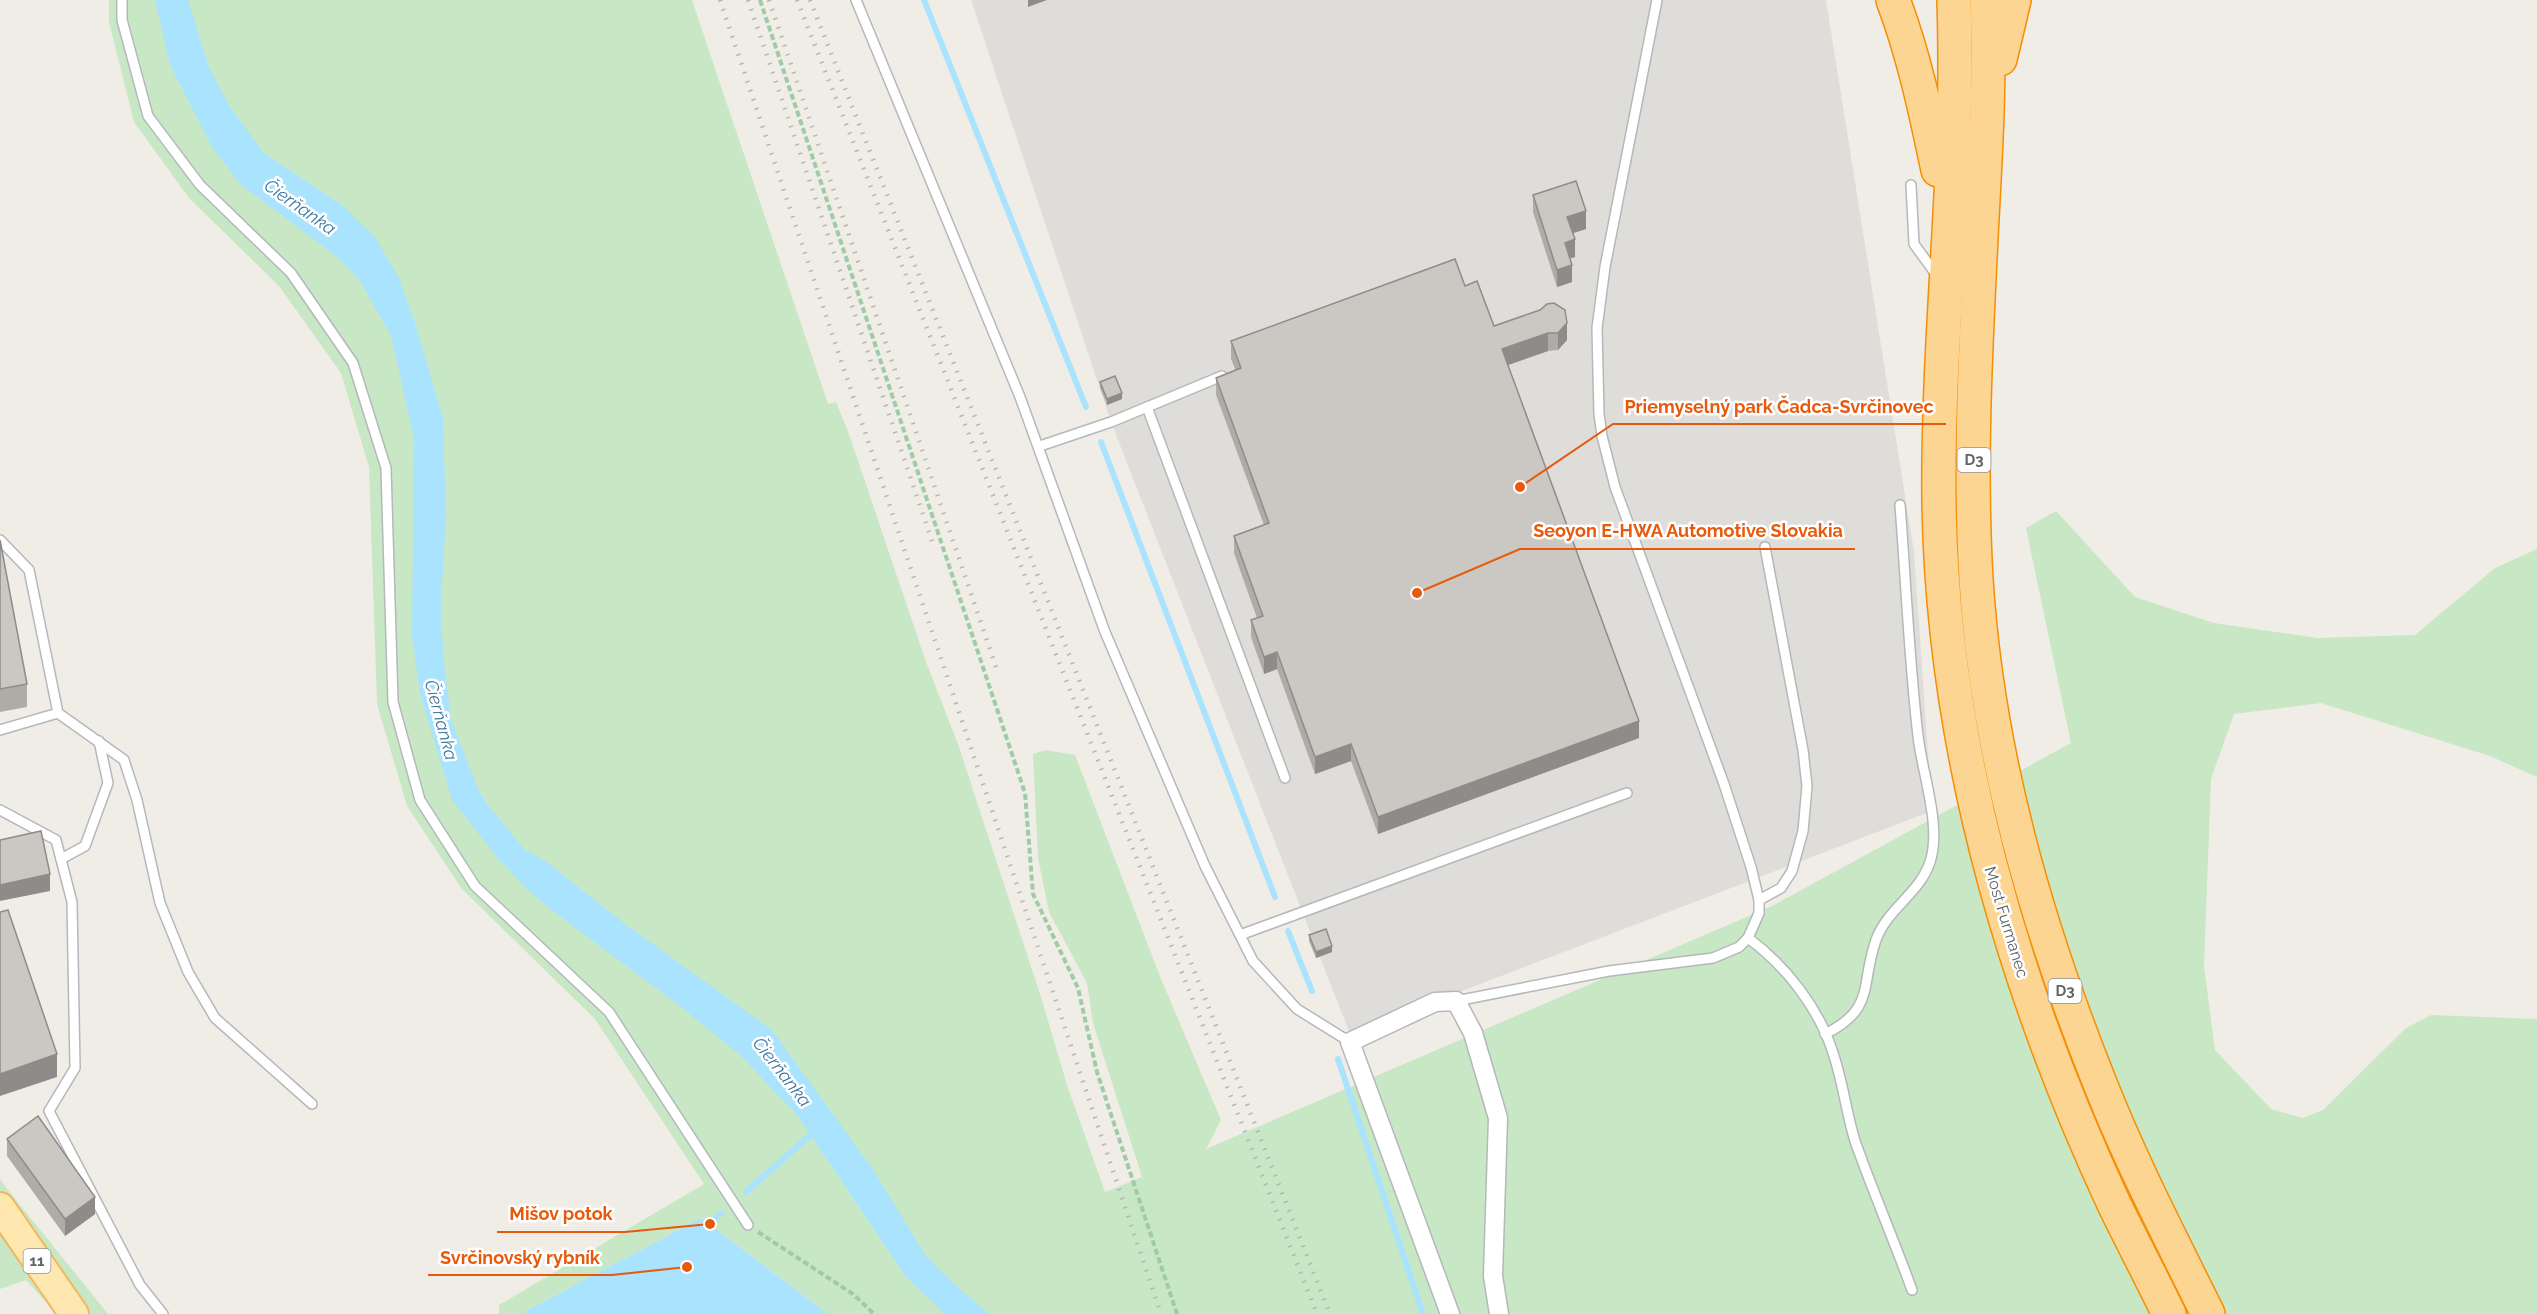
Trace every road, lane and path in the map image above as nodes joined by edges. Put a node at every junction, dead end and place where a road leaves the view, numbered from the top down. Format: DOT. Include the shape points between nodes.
graph roads {
  1 [pos="122,0"];
  2 [pos="760,0"];
  3 [pos="856,0"];
  4 [pos="1657,0"];
  5 [pos="1893,0"];
  6 [pos="1987,0"];
  7 [pos="2014,0"];
  8 [pos="1954,14"];
  9 [pos="1987,116"];
  10 [pos="1911,185"];
  11 [pos="1950,222"];
  12 [pos="1945,286"];
  13 [pos="1222,376"];
  14 [pos="1147,407"];
  15 [pos="1040,446"];
  16 [pos="1900,505"];
  17 [pos="0,540"];
  18 [pos="1765,547"];
  19 [pos="58,713"];
  20 [pos="0,730"];
  21 [pos="99,741"];
  22 [pos="1285,778"];
  23 [pos="1627,793"];
  24 [pos="0,810"];
  25 [pos="61,859"];
  26 [pos="1759,900"];
  27 [pos="1240,935"];
  28 [pos="1748,938"];
  29 [pos="1456,1001"];
  30 [pos="1825,1034"];
  31 [pos="1350,1042"];
  32 [pos="312,1104"];
  33 [pos="0,1207"];
  34 [pos="748,1224"];
  35 [pos="1912,1290"];
  36 [pos="74,1314"];
  37 [pos="163,1314"];
  38 [pos="874,1314"];
  39 [pos="1177,1314"];
  40 [pos="1450,1314"];
  41 [pos="1499,1314"];
  42 [pos="2169,1314"];
  43 [pos="2208,1314"];
  1 -- 34 [label="lane" via="123,20 148,116 200,185 291,273 353,363 386,468 393,702 420,800 475,886 609,1012"];
  2 -- 39 [label="path" via="1026,793 1033,894 1078,988 1097,1072"];
  3 -- 15 [label="lane"];
  4 -- 26 [label="lane" via="1605,267 1596,349 1600,425 1626,519 1724,784"];
  5 -- 11 [label="highway" via="1923,99"];
  6 -- 9 [label="highway, D3"];
  7 -- 9 [label="highway"];
  8 -- 11 [label="highway, D3"];
  9 -- 43 [label="highway, Most Furmanec / D3" via="1974,438 1975,558 1982,648 1997,743 2016,833 2045,933 2102,1089"];
  10 -- 12 [label="lane" via="1914,244"];
  11 -- 12 [label="highway, D3"];
  12 -- 42 [label="highway, Most Furmanec / D3" via="1939,504 1948,653 1982,839 2010,936 2071,1103 2114,1203"];
  13 -- 14 [label="lane"];
  14 -- 15 [label="lane"];
  14 -- 22 [label="lane"];
  15 -- 27 [label="lane" via="1105,632 1205,866"];
  16 -- 30 [label="lane" via="1918,736 1933,826 1931,860 1915,889 1881,927 1859,1009 1843,1025"];
  17 -- 19 [label="lane" via="29,570"];
  18 -- 26 [label="lane" via="1807,786 1803,831 1792,871 1781,888"];
  19 -- 20 [label="lane"];
  19 -- 21 [label="lane"];
  21 -- 25 [label="lane" via="108,783 85,846"];
  21 -- 32 [label="lane" via="123,760 137,800 160,903 188,972 215,1018"];
  23 -- 27 [label="lane"];
  24 -- 25 [label="lane" via="56,840"];
  25 -- 37 [label="lane" via="72,902 75,1068 49,1111 140,1285"];
  26 -- 28 [label="lane" via="1759,913"];
  27 -- 31 [label="lane" via="1253,961 1297,1009"];
  28 -- 29 [label="lane" via="1739,947 1713,958 1609,971"];
  28 -- 30 [label="lane" via="1765,950 1793,982"];
  29 -- 31 [label="street" via="1435,1002"];
  29 -- 41 [label="street" via="1473,1033 1498,1118 1493,1276"];
  30 -- 35 [label="lane" via="1856,1143"];
  31 -- 40 [label="street"];
  33 -- 36 [label="main road, 11"];
  34 -- 38 [label="path" via="853,1294"];
}
